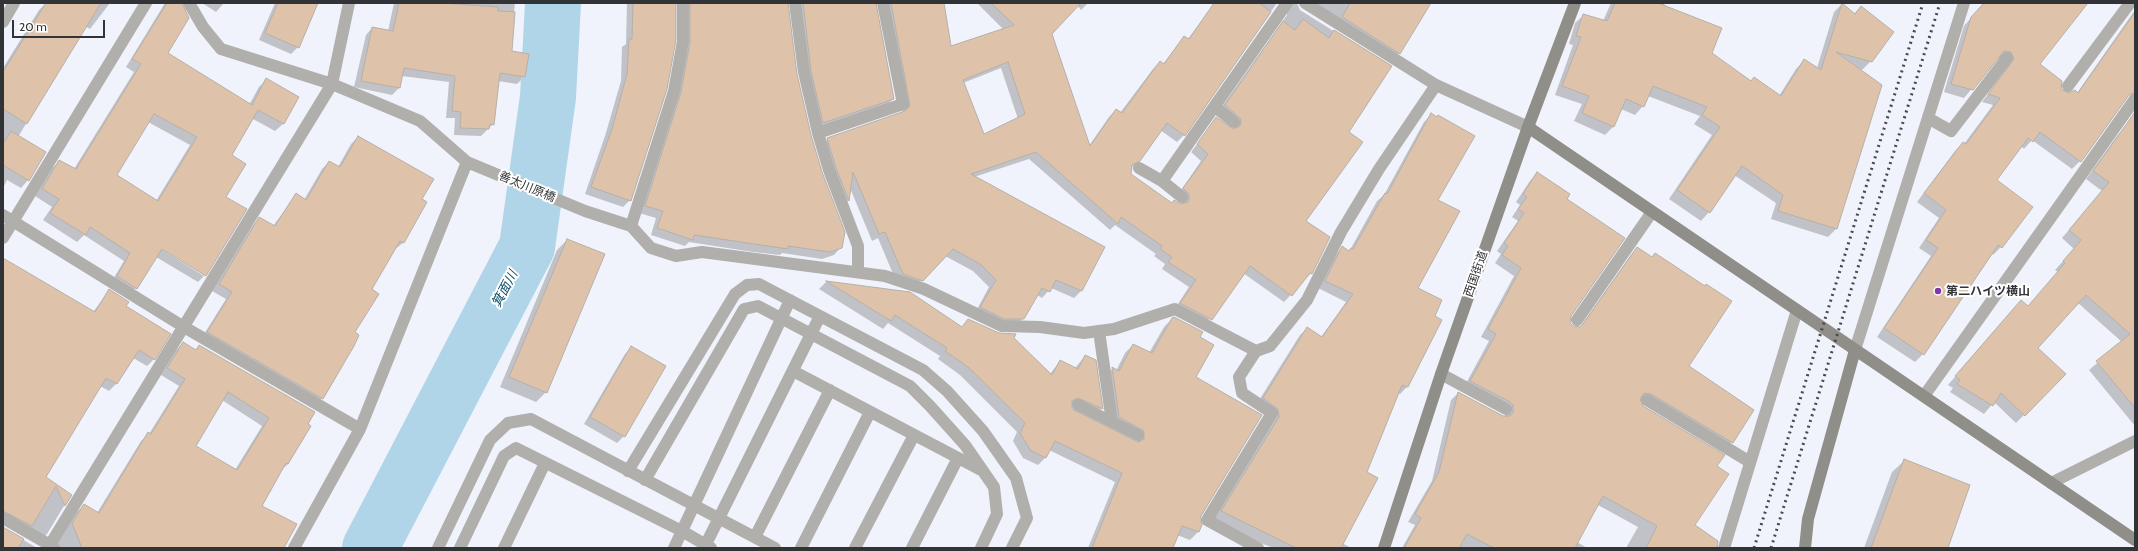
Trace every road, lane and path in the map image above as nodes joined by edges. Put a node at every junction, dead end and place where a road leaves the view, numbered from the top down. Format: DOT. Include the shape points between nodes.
graph roads {
  1 [pos="14,3"];
  2 [pos="146,3"];
  3 [pos="189,3"];
  4 [pos="349,3"];
  5 [pos="683,3"];
  6 [pos="795,3"];
  7 [pos="882,3"];
  8 [pos="1287,3"];
  9 [pos="1305,3"];
  10 [pos="1575,3"];
  11 [pos="1964,3"];
  12 [pos="2130,3"];
  13 [pos="3,22"];
  14 [pos="2007,58"];
  15 [pos="332,84"];
  16 [pos="1436,85"];
  17 [pos="2068,86"];
  18 [pos="2135,98"];
  19 [pos="1215,107"];
  20 [pos="1928,118"];
  21 [pos="1234,122"];
  22 [pos="1528,127"];
  23 [pos="818,133"];
  24 [pos="469,162"];
  25 [pos="1139,168"];
  26 [pos="1162,181"];
  27 [pos="1182,197"];
  28 [pos="1652,212"];
  29 [pos="8,218"];
  30 [pos="631,226"];
  31 [pos="3,238"];
  32 [pos="858,272"];
  33 [pos="790,300"];
  34 [pos="1798,310"];
  35 [pos="820,316"];
  36 [pos="782,318"];
  37 [pos="1577,320"];
  38 [pos="184,327"];
  39 [pos="1099,331"];
  40 [pos="811,334"];
  41 [pos="1855,350"];
  42 [pos="1256,351"];
  43 [pos="793,371"];
  44 [pos="1441,374"];
  45 [pos="830,390"];
  46 [pos="1924,396"];
  47 [pos="1647,400"];
  48 [pos="1078,405"];
  49 [pos="1506,409"];
  50 [pos="870,412"];
  51 [pos="1112,422"];
  52 [pos="360,429"];
  53 [pos="914,435"];
  54 [pos="1138,435"];
  55 [pos="2135,441"];
  56 [pos="958,458"];
  57 [pos="1750,462"];
  58 [pos="545,463"];
  59 [pos="628,471"];
  60 [pos="984,471"];
  61 [pos="645,480"];
  62 [pos="2051,483"];
  63 [pos="694,506"];
  64 [pos="3,518"];
  65 [pos="718,518"];
  66 [pos="682,531"];
  67 [pos="755,538"];
  68 [pos="2135,540"];
  69 [pos="52,547"];
  70 [pos="706,547"];
  71 [pos="294,548"];
  72 [pos="438,548"];
  73 [pos="460,548"];
  74 [pos="504,548"];
  75 [pos="674,548"];
  76 [pos="775,548"];
  77 [pos="802,548"];
  78 [pos="856,548"];
  79 [pos="912,548"];
  80 [pos="981,548"];
  81 [pos="1012,548"];
  82 [pos="1258,548"];
  83 [pos="1384,548"];
  84 [pos="1724,548"];
  85 [pos="1805,548"];
  1 -- 13 [label="street"];
  2 -- 29 [label="street"];
  3 -- 15 [label="street, 善太川原橋" via="203,27 221,49"];
  4 -- 15 [label="street"];
  5 -- 30 [label="street" via="683,41 674,91"];
  6 -- 23 [label="street" via="804,72"];
  7 -- 23 [label="street" via="903,104"];
  8 -- 19 [label="street"];
  9 -- 16 [label="street"];
  10 -- 22 [label="street, 西国街道"];
  11 -- 20 [label="street"];
  12 -- 17 [label="street"];
  14 -- 20 [label="street" via="1951,131"];
  15 -- 24 [label="street, 善太川原橋" via="420,121"];
  15 -- 38 [label="street"];
  16 -- 22 [label="street"];
  16 -- 42 [label="street" via="1379,169 1342,232 1307,300 1270,346"];
  18 -- 46 [label="street"];
  19 -- 21 [label="street"];
  19 -- 26 [label="street"];
  20 -- 41 [label="street"];
  22 -- 28 [label="street"];
  22 -- 44 [label="street, 西国街道"];
  23 -- 32 [label="street" via="858,246"];
  24 -- 30 [label="street, 善太川原橋" via="585,211"];
  24 -- 52 [label="street"];
  25 -- 26 [label="street"];
  26 -- 27 [label="street"];
  28 -- 34 [label="street"];
  28 -- 37 [label="street"];
  29 -- 31 [label="street"];
  29 -- 38 [label="street"];
  30 -- 32 [label="street" via="651,248 676,256 702,252"];
  32 -- 39 [label="street" via="885,276 924,289 1002,326 1040,327 1084,333"];
  33 -- 35 [label="street"];
  33 -- 36 [label="street"];
  33 -- 59 [label="street" via="759,284 747,285 735,294"];
  34 -- 41 [label="street"];
  34 -- 57 [label="street"];
  35 -- 40 [label="street"];
  35 -- 81 [label="street" via="922,370 947,391 983,432 1016,478 1027,518"];
  36 -- 40 [label="street"];
  36 -- 61 [label="street" via="758,306 744,309"];
  36 -- 63 [label="street"];
  38 -- 52 [label="street"];
  38 -- 69 [label="street"];
  39 -- 42 [label="street" via="1114,329 1175,309"];
  39 -- 51 [label="street"];
  40 -- 43 [label="street"];
  40 -- 60 [label="street" via="910,386 965,445"];
  41 -- 46 [label="street"];
  41 -- 85 [label="street" via="1808,519"];
  42 -- 82 [label="street" via="1239,377 1242,393 1272,414 1207,520"];
  43 -- 45 [label="street"];
  43 -- 65 [label="street"];
  44 -- 49 [label="street"];
  44 -- 83 [label="street, 西国街道"];
  45 -- 50 [label="street"];
  45 -- 67 [label="street"];
  46 -- 62 [label="street"];
  47 -- 57 [label="street"];
  48 -- 51 [label="street"];
  50 -- 53 [label="street"];
  50 -- 77 [label="street"];
  51 -- 54 [label="street"];
  52 -- 71 [label="street"];
  53 -- 56 [label="street"];
  53 -- 78 [label="street"];
  55 -- 62 [label="street"];
  56 -- 60 [label="street"];
  56 -- 79 [label="street"];
  57 -- 84 [label="street"];
  58 -- 66 [label="street"];
  58 -- 73 [label="street" via="516,448 504,456"];
  58 -- 74 [label="street"];
  59 -- 61 [label="street"];
  59 -- 72 [label="street" via="531,419 508,423 490,440"];
  60 -- 80 [label="street" via="994,487 997,514"];
  61 -- 63 [label="street"];
  62 -- 68 [label="street"];
  63 -- 65 [label="street"];
  63 -- 66 [label="street"];
  64 -- 69 [label="street"];
  65 -- 67 [label="street"];
  65 -- 70 [label="street"];
  66 -- 70 [label="street"];
  66 -- 75 [label="street"];
  67 -- 76 [label="street"];
}
